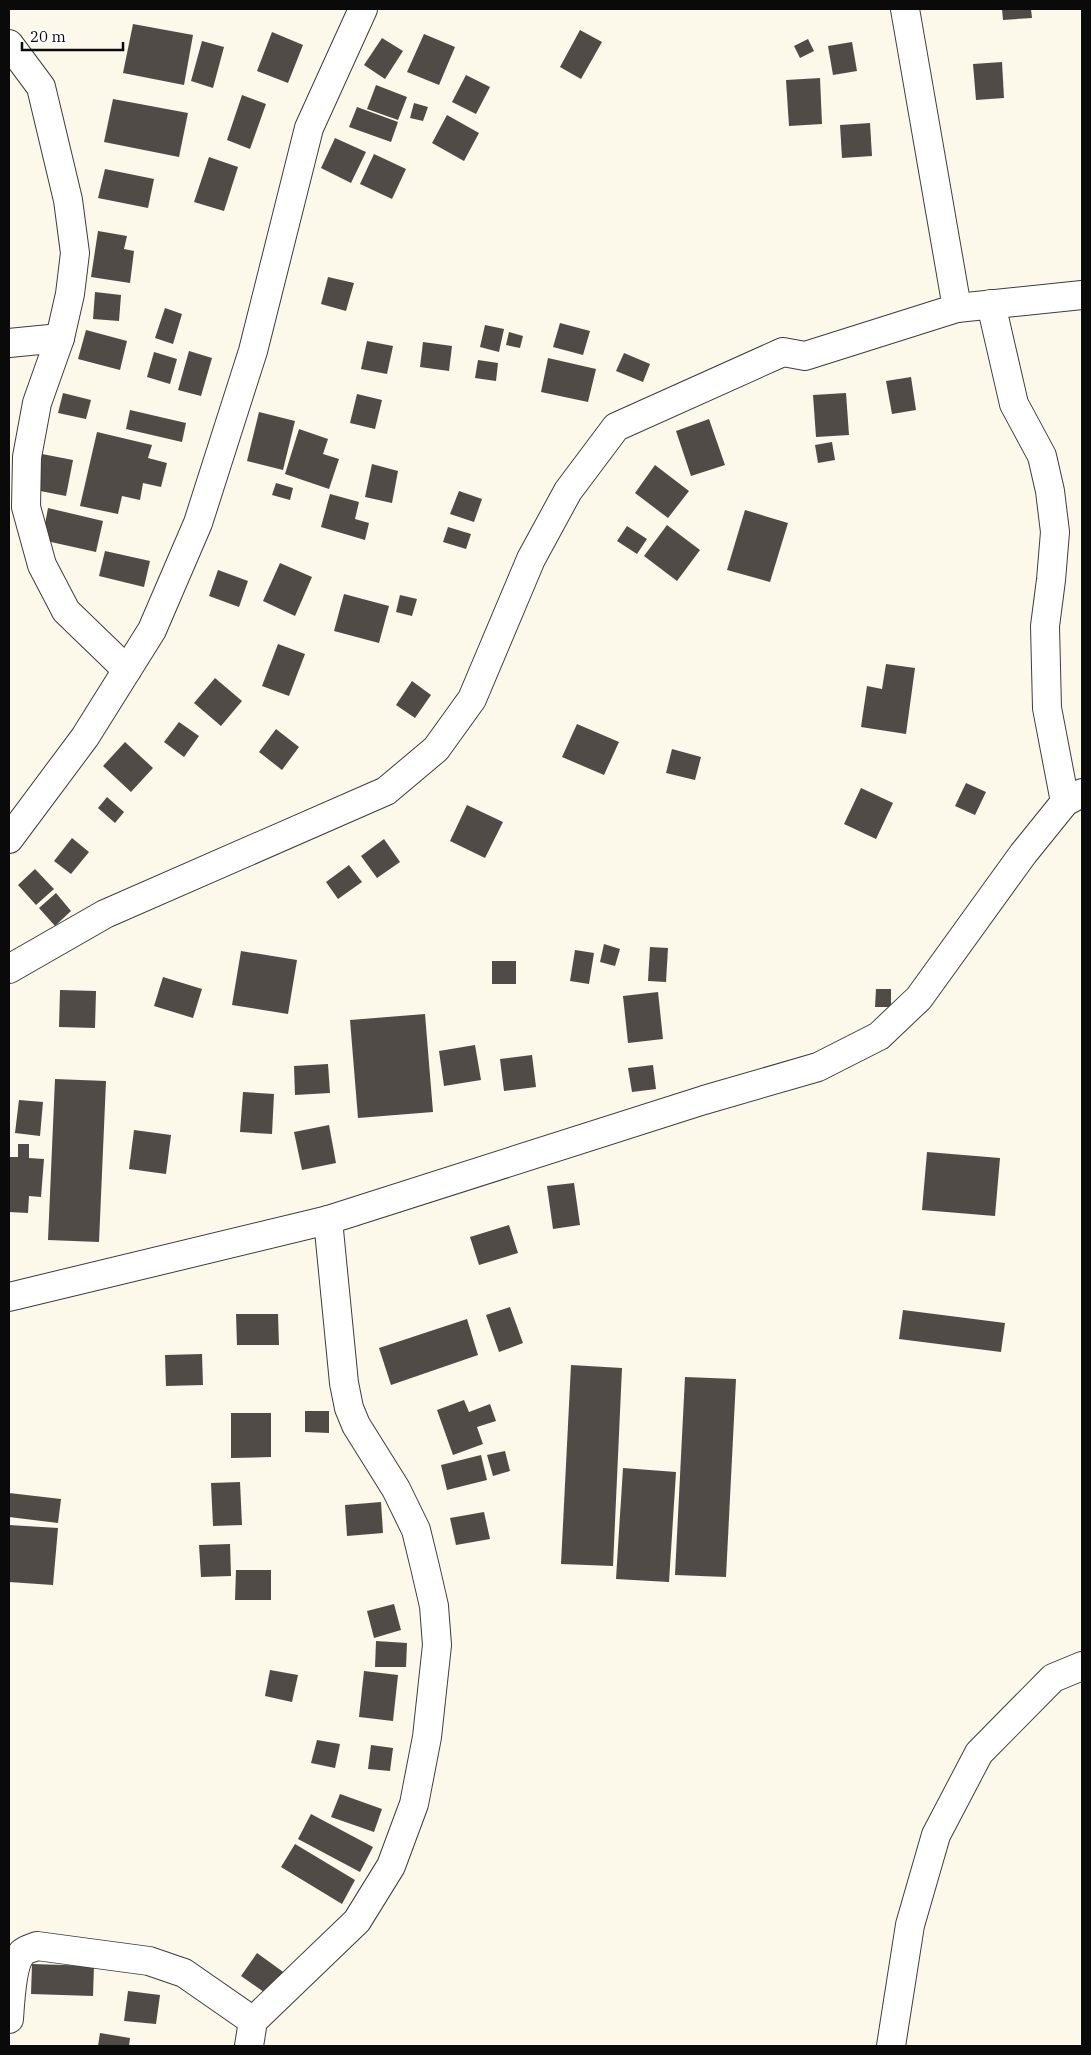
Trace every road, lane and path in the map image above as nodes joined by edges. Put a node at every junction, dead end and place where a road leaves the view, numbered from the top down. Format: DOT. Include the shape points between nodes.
graph roads {
  1 [pos="363,9"];
  2 [pos="906,9"];
  3 [pos="9,44"];
  4 [pos="1082,295"];
  5 [pos="990,304"];
  6 [pos="957,308"];
  7 [pos="60,338"];
  8 [pos="9,343"];
  9 [pos="127,670"];
  10 [pos="1074,797"];
  11 [pos="9,840"];
  12 [pos="9,969"];
  13 [pos="328,1220"];
  14 [pos="9,1297"];
  15 [pos="1082,1666"];
  16 [pos="9,2019"];
  17 [pos="251,2034"];
  18 [pos="891,2046"];
  1 -- 9 [label="street" via="309,128 253,351 198,523 152,630"];
  2 -- 6 [label="street"];
  3 -- 7 [label="street" via="41,87 68,200 74,253 70,294"];
  4 -- 5 [label="street"];
  5 -- 6 [label="street"];
  5 -- 10 [label="street" via="1014,404 1042,456 1050,491 1055,532 1045,626 1047,699 1057,768"];
  6 -- 12 [label="street" via="805,356 782,352 616,427 568,490 531,559 472,699 436,749 386,791 105,914"];
  7 -- 8 [label="street"];
  7 -- 9 [label="street" via="37,403 27,457 26,507 42,564 66,612"];
  9 -- 11 [label="street" via="85,737"];
  10 -- 13 [label="street" via="1023,854 920,998 880,1036 818,1067"];
  13 -- 14 [label="street"];
  13 -- 17 [label="street" via="348,1408 416,1530 434,1606 437,1645 427,1737 414,1804 391,1866 357,1921"];
  15 -- 18 [label="street" via="1053,1678 979,1754 936,1835 910,1925"];
  16 -- 17 [label="street" via="12,1982 21,1954 37,1946 149,1961 184,1973"];
}
